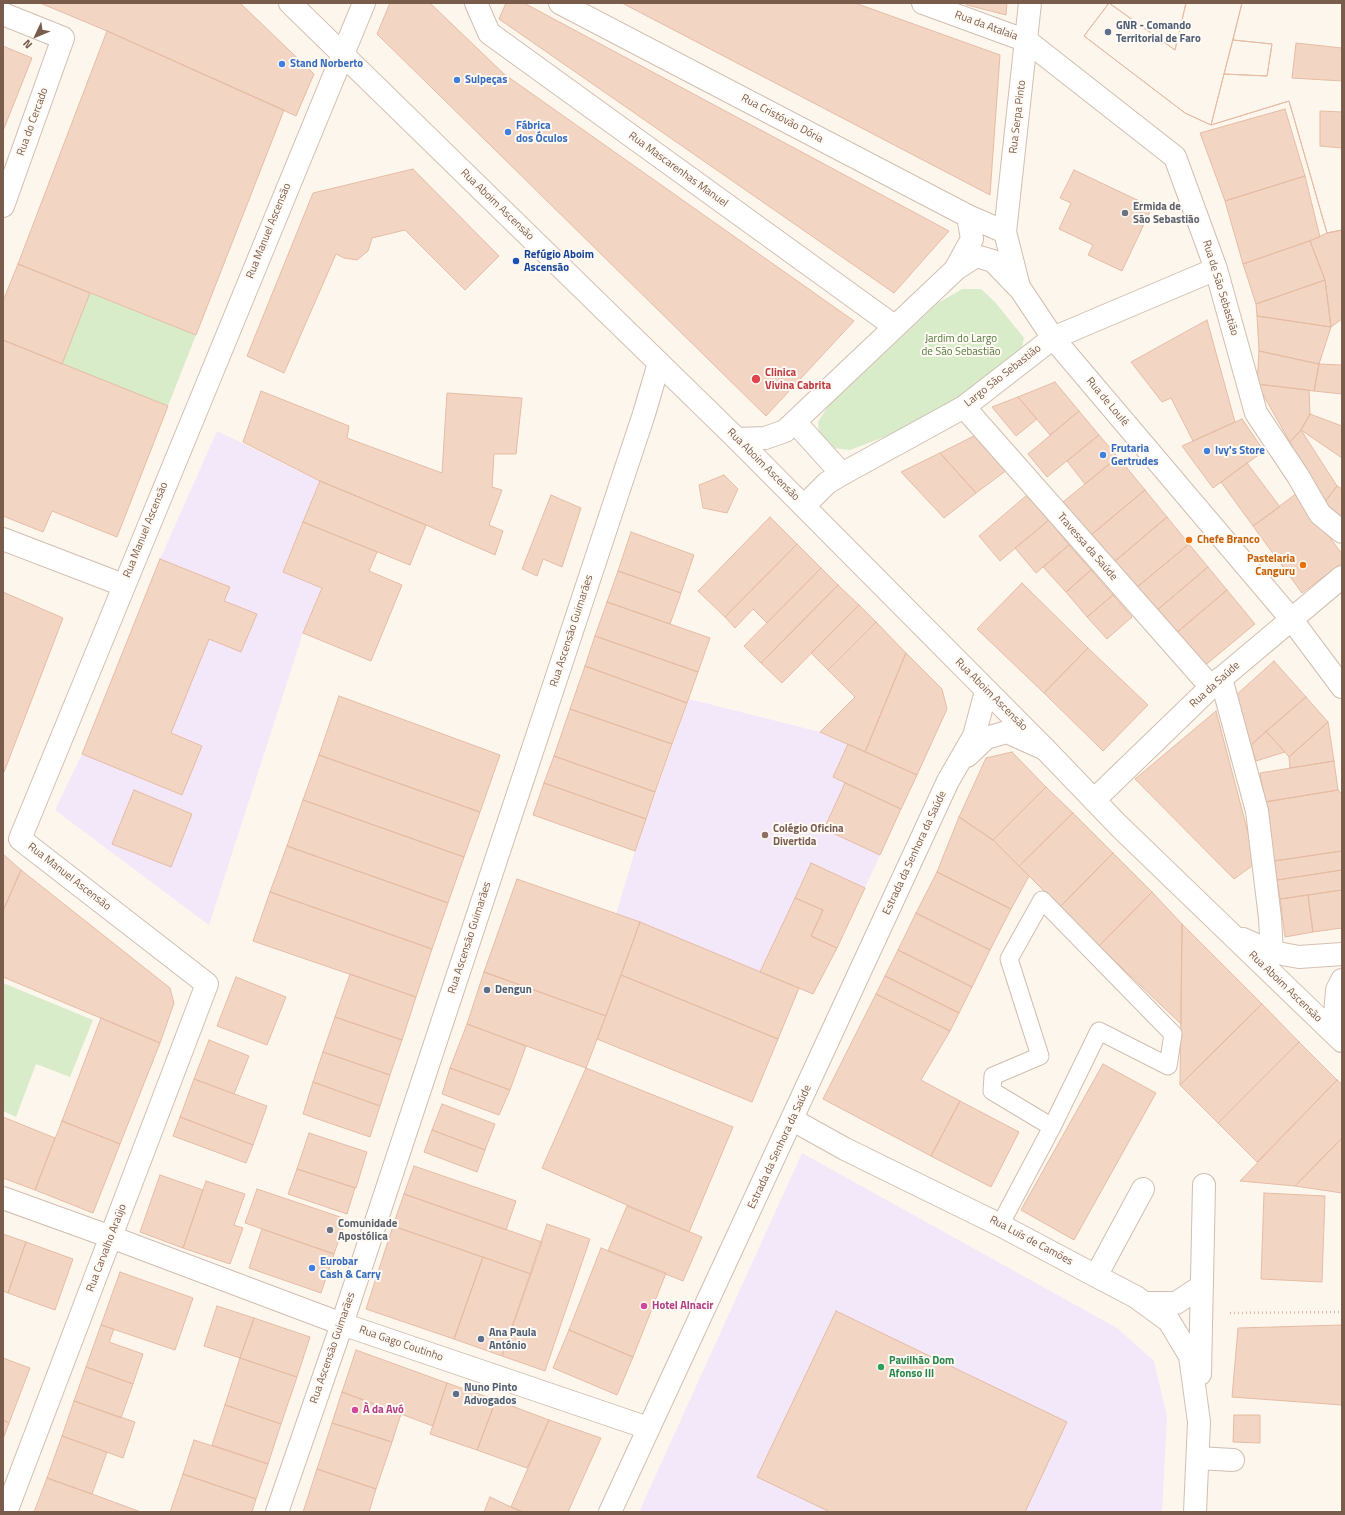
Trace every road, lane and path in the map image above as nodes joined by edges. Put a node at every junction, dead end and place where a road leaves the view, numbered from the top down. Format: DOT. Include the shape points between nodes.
graph roads {
  1 [pos="290,3"];
  2 [pos="364,3"];
  3 [pos="476,3"];
  4 [pos="560,3"];
  5 [pos="923,3"];
  6 [pos="1030,3"];
  7 [pos="3,14"];
  8 [pos="1027,42"];
  9 [pos="342,54"];
  10 [pos="3,206"];
  11 [pos="968,216"];
  12 [pos="1005,232"];
  13 [pos="956,269"];
  14 [pos="1216,269"];
  15 [pos="1019,287"];
  16 [pos="894,326"];
  17 [pos="1052,338"];
  18 [pos="659,363"];
  19 [pos="964,407"];
  20 [pos="795,422"];
  21 [pos="737,438"];
  22 [pos="842,474"];
  23 [pos="804,506"];
  24 [pos="1342,532"];
  25 [pos="3,540"];
  26 [pos="1342,577"];
  27 [pos="123,585"];
  28 [pos="1292,620"];
  29 [pos="1216,683"];
  30 [pos="1342,687"];
  31 [pos="986,691"];
  32 [pos="1046,750"];
  33 [pos="948,781"];
  34 [pos="1094,800"];
  35 [pos="1229,933"];
  36 [pos="1272,952"];
  37 [pos="1342,954"];
  38 [pos="1342,980"];
  39 [pos="207,984"];
  40 [pos="1342,1041"];
  41 [pos="792,1120"];
  42 [pos="1052,1126"];
  43 [pos="1204,1185"];
  44 [pos="1144,1189"];
  45 [pos="3,1198"];
  46 [pos="1000,1225"];
  47 [pos="111,1237"];
  48 [pos="1096,1276"];
  49 [pos="1202,1286"];
  50 [pos="1144,1303"];
  51 [pos="1342,1312"];
  52 [pos="1202,1314"];
  53 [pos="342,1324"];
  54 [pos="1199,1422"];
  55 [pos="648,1428"];
  56 [pos="1198,1458"];
  57 [pos="1233,1460"];
  58 [pos="6,1512"];
  59 [pos="277,1512"];
  60 [pos="610,1512"];
  61 [pos="1195,1512"];
  1 -- 9 [label="street, Rua Aboim Ascensão"];
  2 -- 9 [label="street, Rua Manuel Ascensão"];
  3 -- 16 [label="street, Rua Mascarenhas Manuel" via="488,33"];
  4 -- 11 [label="street, Rua Cristóvão Dória"];
  5 -- 8 [label="street, Rua da Atalaia"];
  6 -- 8 [label="street, Rua Serpa Pinto"];
  7 -- 10 [label="street, Rua do Cercado" via="63,38"];
  8 -- 12 [label="street, Rua Serpa Pinto"];
  8 -- 14 [label="street, Rua de São Sebastião" via="1175,157"];
  9 -- 18 [label="street, Rua Aboim Ascensão"];
  9 -- 27 [label="street, Rua Manuel Ascensão"];
  11 -- 12 [label="street, Rua Cristóvão Dória"];
  11 -- 13 [label="street" via="972,239"];
  12 -- 15 [label="street, Rua de Loulé"];
  13 -- 15 [label="street" via="976,256 993,261"];
  13 -- 16 [label="street"];
  14 -- 17 [label="street, Largo São Sebastião"];
  14 -- 24 [label="street, Rua de São Sebastião" via="1256,413 1320,514"];
  15 -- 17 [label="street, Rua de Loulé"];
  16 -- 20 [label="street"];
  17 -- 19 [label="street, Largo São Sebastião"];
  17 -- 28 [label="street, Rua de Loulé"];
  18 -- 21 [label="street, Rua Aboim Ascensão"];
  18 -- 53 [label="street, Rua Ascensão Guimarães" via="642,421"];
  19 -- 22 [label="street, Largo São Sebastião"];
  19 -- 29 [label="street, Travessa da Saúde"];
  20 -- 21 [label="street" via="785,431 765,438"];
  20 -- 22 [label="street"];
  21 -- 23 [label="street, Rua Aboim Ascensão"];
  22 -- 23 [label="street, Largo São Sebastião" via="827,483"];
  23 -- 31 [label="street, Rua Aboim Ascensão"];
  25 -- 27 [label="street"];
  26 -- 28 [label="street, Rua da Saúde"];
  27 -- 39 [label="street, Rua Manuel Ascensão" via="20,839"];
  28 -- 29 [label="street, Rua da Saúde"];
  28 -- 30 [label="street, Rua de Loulé"];
  29 -- 34 [label="street, Rua da Saúde"];
  29 -- 36 [label="street" via="1257,811"];
  31 -- 32 [label="street, Rua Aboim Ascensão"];
  31 -- 33 [label="street" via="974,736"];
  32 -- 33 [label="street" via="1007,732 986,738 964,759"];
  32 -- 34 [label="street, Rua Aboim Ascensão"];
  33 -- 41 [label="street, Estrada da Senhora da Saúde"];
  34 -- 35 [label="street, Rua Aboim Ascensão"];
  35 -- 36 [label="street, Rua Aboim Ascensão"];
  35 -- 40 [label="street, Rua Aboim Ascensão"];
  36 -- 37 [label="street, Rua Aboim Ascensão" via="1299,957"];
  38 -- 40 [label="street" via="1336,990 1335,1016"];
  39 -- 47 [label="street, Rua Carvalho Araújo"];
  41 -- 46 [label="street, Rua Luís de Camões" via="845,1149"];
  41 -- 55 [label="street, Estrada da Senhora da Saúde"];
  42 -- 42 [label="lane" via="1100,1031 1168,1066 1174,1034 1042,900 1009,959 1040,1056 992,1076 992,1091"];
  42 -- 46 [label="lane"];
  43 -- 49 [label="street, Rua Luís de Camões"];
  44 -- 48 [label="street"];
  45 -- 47 [label="street, Rua Gago Coutinho"];
  46 -- 48 [label="street, Rua Luís de Camões"];
  47 -- 53 [label="street, Rua Gago Coutinho"];
  47 -- 58 [label="street, Rua Carvalho Araújo"];
  48 -- 50 [label="street, Rua Luís de Camões"];
  49 -- 50 [label="street" via="1176,1303"];
  49 -- 52 [label="street, Rua Luís de Camões"];
  50 -- 54 [label="street, Rua Luís de Camões" via="1169,1321 1190,1356"];
  51 -- 52 [label="path"];
  52 -- 54 [label="street, Rua Luís de Camões"];
  53 -- 55 [label="street, Rua Gago Coutinho"];
  53 -- 59 [label="street, Rua Ascensão Guimarães"];
  54 -- 56 [label="street, Rua Luís de Camões"];
  55 -- 60 [label="street, Estrada da Senhora da Saúde"];
  56 -- 57 [label="street"];
  56 -- 61 [label="street, Rua Luís de Camões"];
}
